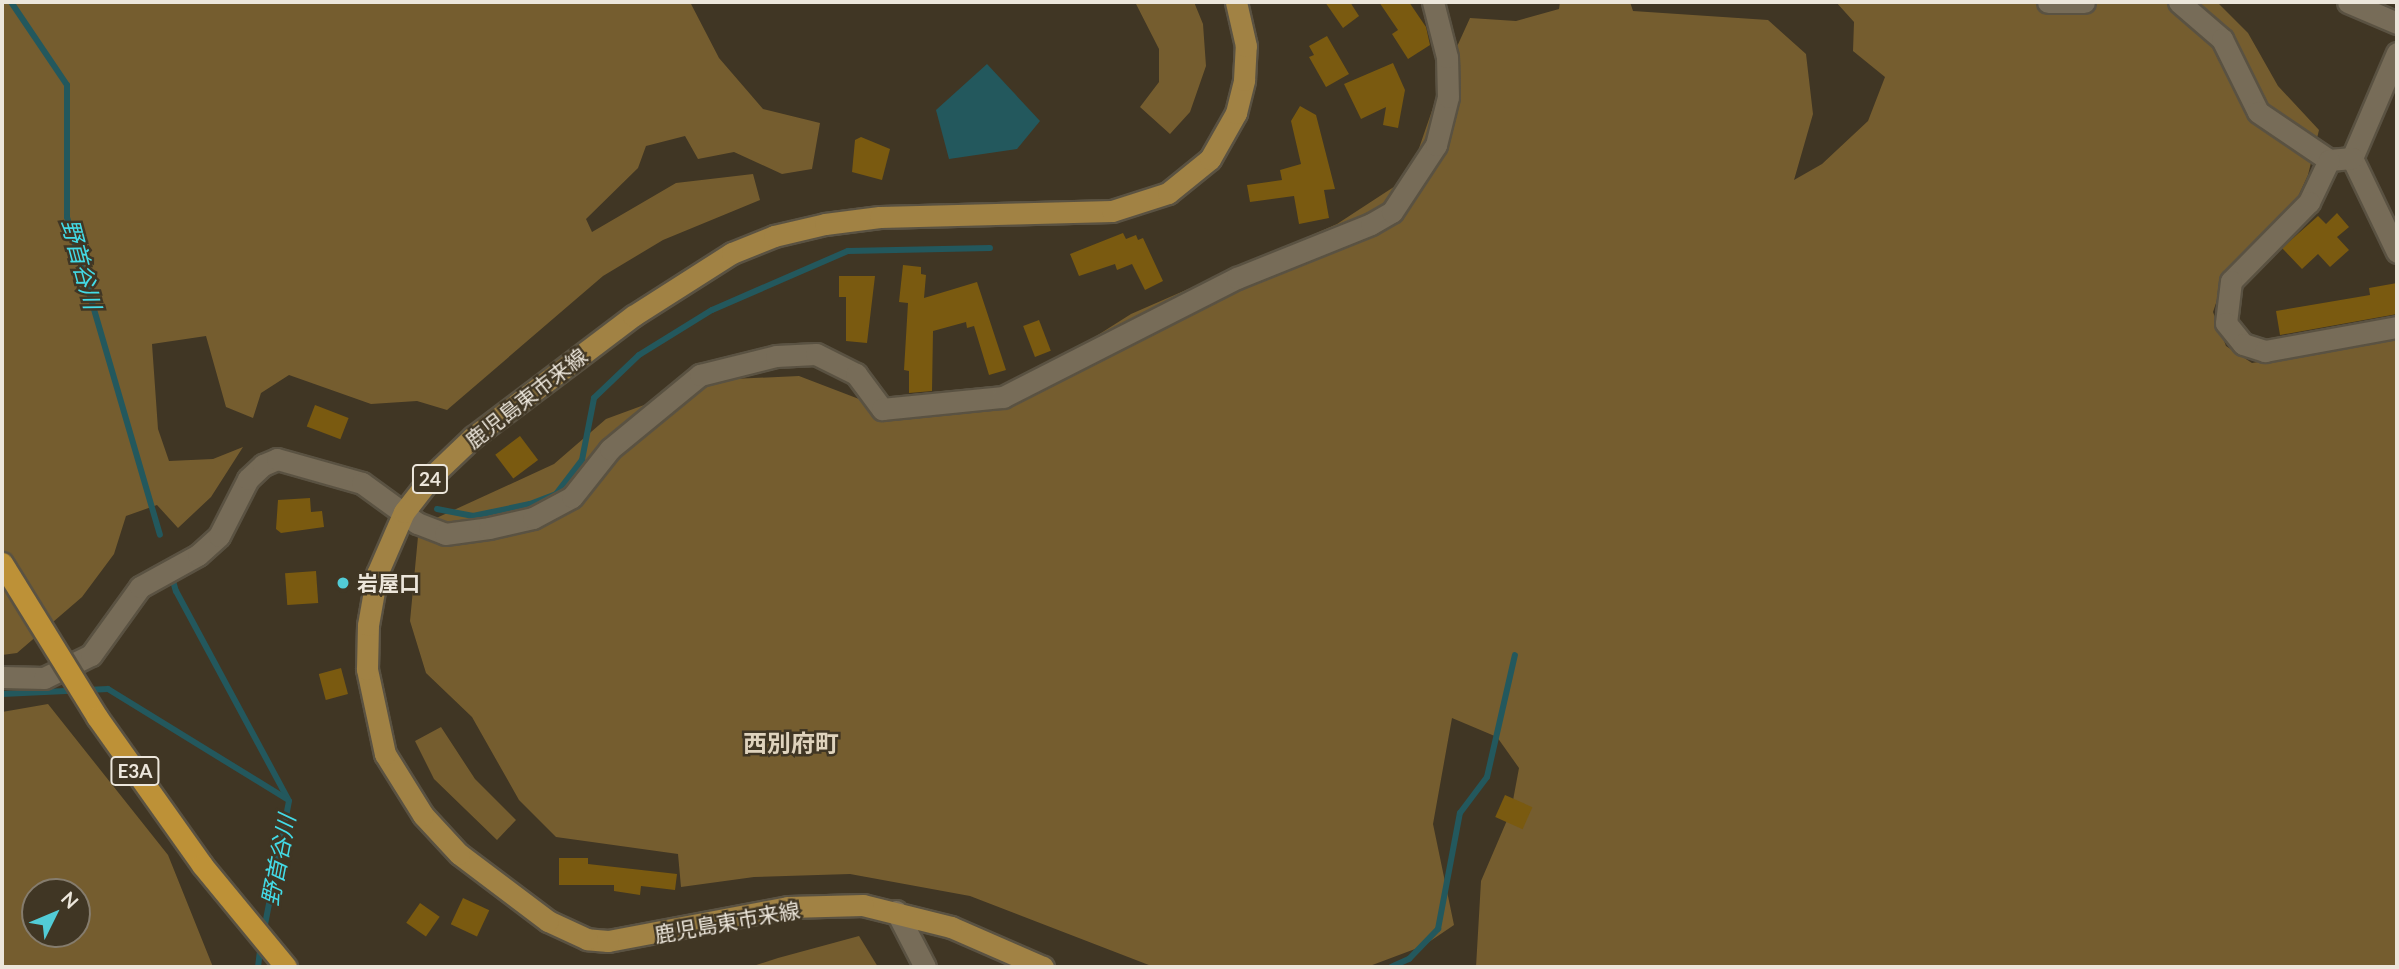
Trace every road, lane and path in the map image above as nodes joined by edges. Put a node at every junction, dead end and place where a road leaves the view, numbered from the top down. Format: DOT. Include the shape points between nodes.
graph roads {
  1 [pos="1236,2"];
  2 [pos="1433,2"];
  3 [pos="2048,2"];
  4 [pos="2084,2"];
  5 [pos="2179,2"];
  6 [pos="2348,2"];
  7 [pos="2397,23"];
  8 [pos="2397,53"];
  9 [pos="2352,158"];
  10 [pos="2329,160"];
  11 [pos="2397,252"];
  12 [pos="2397,327"];
  13 [pos="404,512"];
  14 [pos="2,563"];
  15 [pos="2,677"];
  16 [pos="896,911"];
  17 [pos="286,967"];
  18 [pos="925,967"];
  19 [pos="1043,967"];
  1 -- 13 [label="main road, 鹿児島東市来線 / 24" via="1246,46 1236,113 1210,159 1168,193 1112,211 853,221 774,236 732,253 633,316 505,411 432,476"];
  2 -- 13 [label="street" via="1447,57 1448,97 1436,145 1392,212 1371,224 1237,278 1003,397 882,409 856,374 840,364 816,354 776,356 700,375 610,449 572,496 553,510 445,534 417,523"];
  3 -- 4 [label="street"];
  5 -- 10 [label="street" via="2222,38 2258,112"];
  6 -- 7 [label="street"];
  8 -- 9 [label="street"];
  9 -- 10 [label="street"];
  9 -- 11 [label="street"];
  10 -- 12 [label="street" via="2309,202 2231,281 2226,323 2243,344 2265,351"];
  13 -- 15 [label="street" via="362,483 277,459 248,479 219,536 198,555 140,587 91,655 44,678"];
  13 -- 16 [label="main road, 鹿児島東市来線 / 24" via="377,574 368,625 373,706 385,754 398,780 459,854 497,885 567,933 608,941 788,907 863,905"];
  14 -- 17 [label="highway, E3A, bridge" via="97,717 202,865"];
  16 -- 18 [label="street"];
  16 -- 19 [label="main road, 鹿児島東市来線 / 24" via="951,927"];
}
